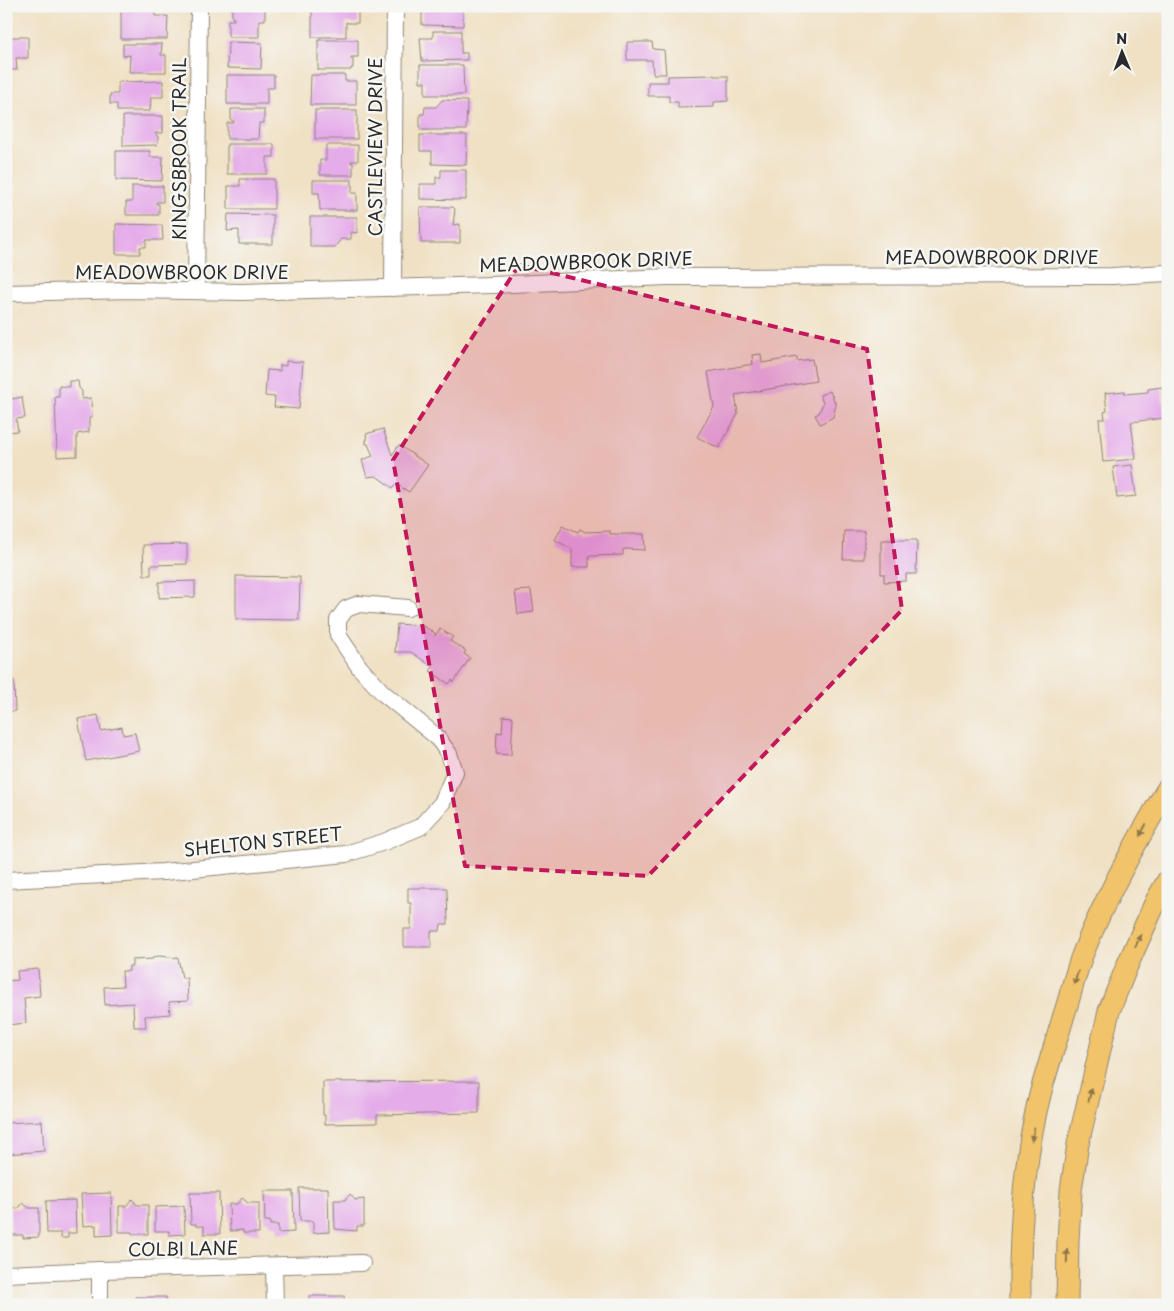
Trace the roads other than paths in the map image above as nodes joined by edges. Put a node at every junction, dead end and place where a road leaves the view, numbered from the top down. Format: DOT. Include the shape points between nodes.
graph roads {
  1 [pos="199,6"];
  2 [pos="395,6"];
  3 [pos="1168,273"];
  4 [pos="393,288"];
  5 [pos="196,291"];
  6 [pos="6,293"];
  7 [pos="408,608"];
  8 [pos="1168,788"];
  9 [pos="6,880"];
  10 [pos="1168,880"];
  11 [pos="362,1263"];
  12 [pos="274,1266"];
  13 [pos="100,1270"];
  14 [pos="6,1274"];
  15 [pos="100,1305"];
  16 [pos="275,1305"];
  17 [pos="1020,1305"];
  18 [pos="1067,1305"];
  1 -- 5 [label="street, KINGSBROOK TRAIL"];
  2 -- 4 [label="street, CASTLEVIEW DRIVE"];
  3 -- 4 [label="street, MEADOWBROOK DRIVE" via="1112,276 666,277"];
  4 -- 5 [label="street, MEADOWBROOK DRIVE"];
  5 -- 6 [label="street, MEADOWBROOK DRIVE"];
  7 -- 9 [label="street, SHELTON STREET" via="359,604 346,609 338,620 338,635 382,693 437,737 449,754 455,772 442,803 420,827 346,854 163,872"];
  8 -- 17 [label="main road, one-way" via="1114,884 1083,954 1041,1092 1024,1196"];
  18 -- 10 [label="main road, one-way" via="1071,1190 1078,1144 1109,1011"];
  11 -- 12 [label="street, COLBI LANE"];
  12 -- 13 [label="street, COLBI LANE"];
  12 -- 16 [label="street"];
  13 -- 14 [label="street, COLBI LANE"];
  13 -- 15 [label="street"];
}
